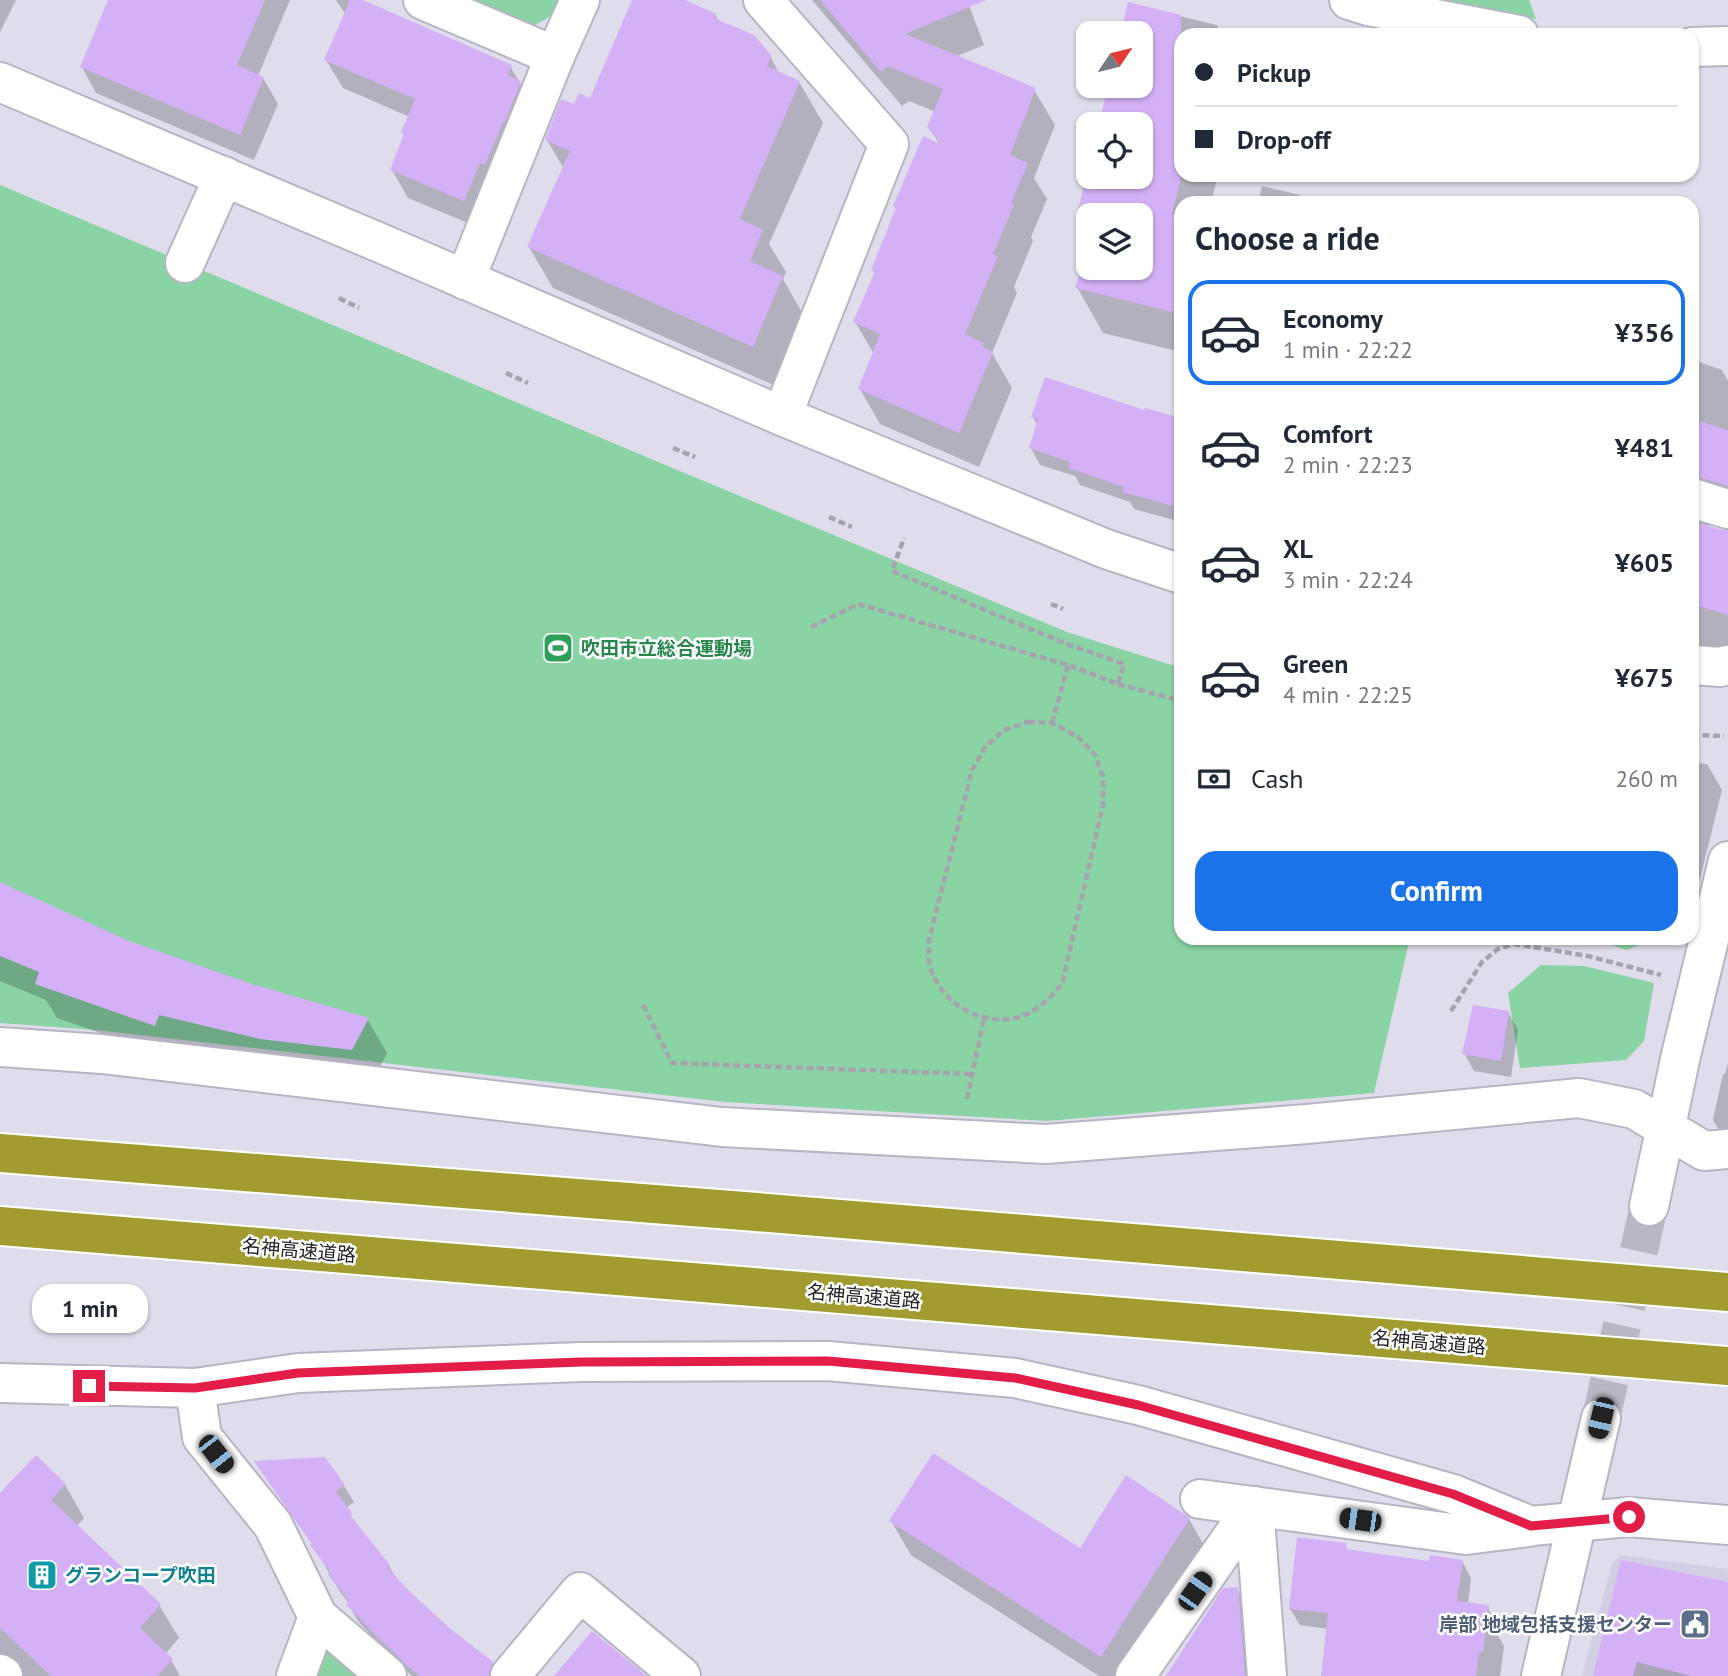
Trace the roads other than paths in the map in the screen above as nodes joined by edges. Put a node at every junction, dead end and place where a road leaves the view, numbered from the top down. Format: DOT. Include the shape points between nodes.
graph roads {
  1 [pos="423,0"];
  2 [pos="580,0"];
  3 [pos="763,0"];
  4 [pos="1349,0"];
  5 [pos="1483,28"];
  6 [pos="1728,46"];
  7 [pos="1699,47"];
  8 [pos="555,56"];
  9 [pos="0,82"];
  10 [pos="224,176"];
  11 [pos="185,263"];
  12 [pos="465,280"];
  13 [pos="782,416"];
  14 [pos="1699,500"];
  15 [pos="1728,509"];
  16 [pos="1174,572"];
  17 [pos="1728,665"];
  18 [pos="1699,666"];
  19 [pos="1728,861"];
  20 [pos="0,1047"];
  21 [pos="1666,1129"];
  22 [pos="1728,1149"];
  23 [pos="0,1153"];
  24 [pos="1649,1206"];
  25 [pos="744,1211"];
  26 [pos="0,1226"];
  27 [pos="1728,1268"];
  28 [pos="1728,1292"];
  29 [pos="1728,1366"];
  30 [pos="0,1383"];
  31 [pos="195,1388"];
  32 [pos="1601,1418"];
  33 [pos="1200,1499"];
  34 [pos="1254,1506"];
  35 [pos="1578,1521"];
  36 [pos="1728,1525"];
  37 [pos="1531,1526"];
  38 [pos="318,1616"];
  39 [pos="296,1676"];
  40 [pos="387,1676"];
  41 [pos="510,1676"];
  42 [pos="681,1676"];
  43 [pos="1135,1676"];
  44 [pos="1267,1676"];
  45 [pos="1541,1676"];
  1 -- 8 [label="street"];
  2 -- 8 [label="street"];
  3 -- 13 [label="street" via="888,144"];
  4 -- 5 [label="street"];
  6 -- 7 [label="street"];
  8 -- 12 [label="street"];
  9 -- 10 [label="street"];
  10 -- 11 [label="street"];
  10 -- 12 [label="street"];
  12 -- 13 [label="street"];
  13 -- 16 [label="street" via="1106,549"];
  14 -- 15 [label="street"];
  17 -- 18 [label="street"];
  19 -- 21 [label="street"];
  20 -- 21 [label="street" via="103,1054 722,1127 1046,1144 1579,1098 1634,1109"];
  21 -- 22 [label="street" via="1704,1151"];
  21 -- 24 [label="street"];
  23 -- 25 [label="highway"];
  25 -- 27 [label="highway"];
  25 -- 28 [label="highway"];
  26 -- 29 [label="highway, 名神高速道路"];
  30 -- 31 [label="street"];
  31 -- 37 [label="street" via="298,1373 581,1362 828,1361 1015,1378 1138,1405 1453,1494"];
  31 -- 38 [label="street" via="202,1437 273,1525"];
  32 -- 35 [label="street"];
  33 -- 34 [label="street"];
  34 -- 37 [label="street" via="1466,1535"];
  34 -- 43 [label="street"];
  34 -- 44 [label="street"];
  35 -- 36 [label="street" via="1629,1517"];
  35 -- 37 [label="street"];
  35 -- 45 [label="street"];
  38 -- 39 [label="street"];
  38 -- 40 [label="street"];
  41 -- 42 [label="street" via="580,1592"];
}
